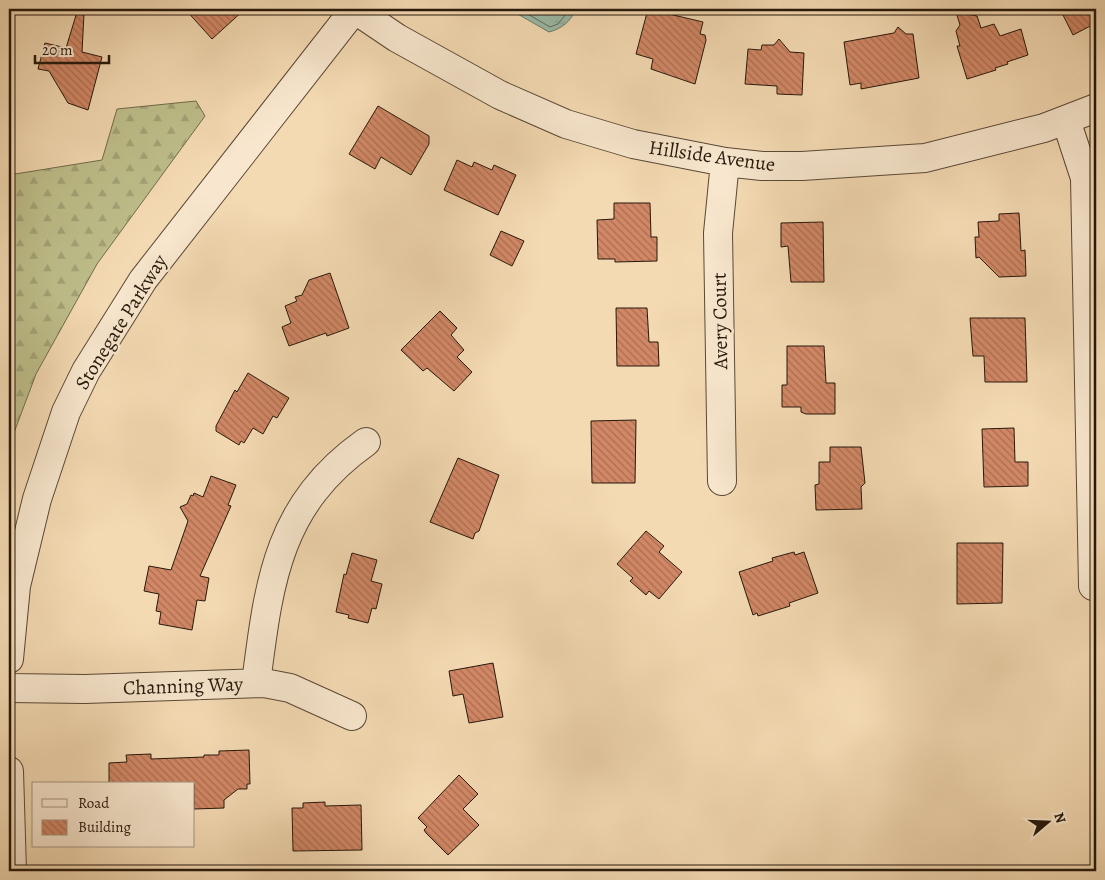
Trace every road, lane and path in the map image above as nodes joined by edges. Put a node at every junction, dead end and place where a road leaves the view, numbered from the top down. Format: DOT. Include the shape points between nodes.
graph roads {
  1 [pos="354,9"];
  2 [pos="1096,108"];
  3 [pos="1066,120"];
  4 [pos="725,162"];
  5 [pos="366,442"];
  6 [pos="722,481"];
  7 [pos="1093,586"];
  8 [pos="9,659"];
  9 [pos="256,683"];
  10 [pos="9,688"];
  11 [pos="352,716"];
  12 [pos="9,771"];
  13 [pos="12,871"];
  1 -- 4 [label="street, Hillside Avenue" via="397,38 500,95 566,124 633,144"];
  1 -- 8 [label="street, Stonegate Parkway" via="143,280 86,371 66,412 37,499 16,586"];
  2 -- 3 [label="street, Hillside Avenue"];
  3 -- 4 [label="street, Hillside Avenue" via="924,158 802,166"];
  3 -- 7 [label="street" via="1085,178"];
  4 -- 6 [label="street, Avery Court" via="718,233"];
  5 -- 9 [label="street" via="335,466 308,497 293,521 272,582"];
  9 -- 10 [label="street, Channing Way" via="86,689"];
  9 -- 11 [label="street, Channing Way" via="290,688"];
  12 -- 13 [label="street"];
}
